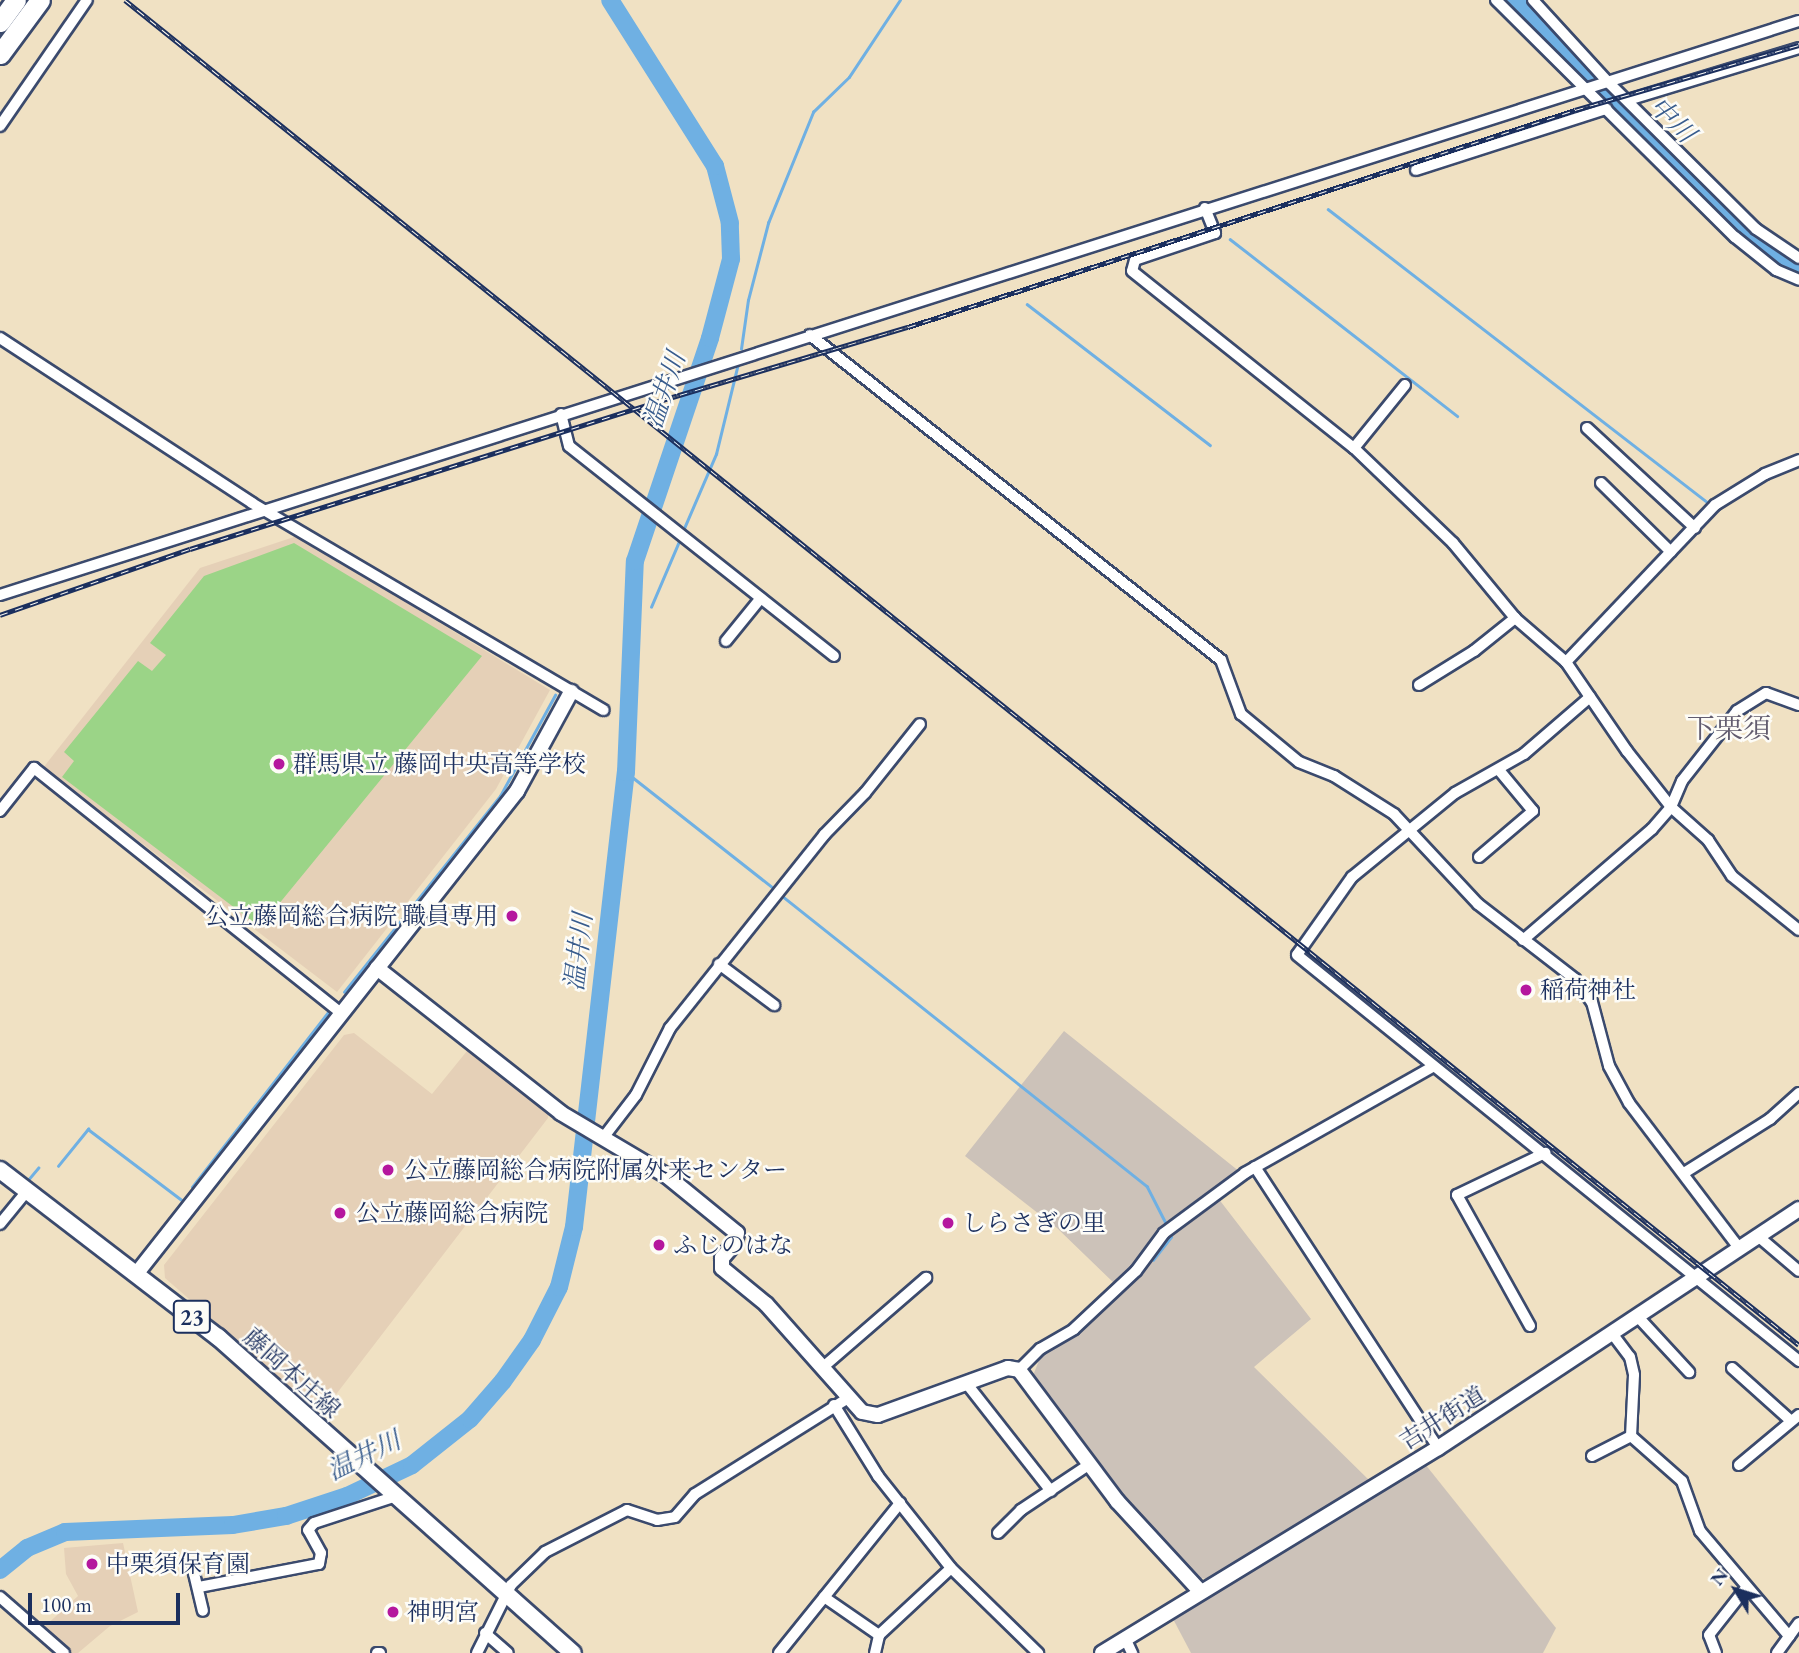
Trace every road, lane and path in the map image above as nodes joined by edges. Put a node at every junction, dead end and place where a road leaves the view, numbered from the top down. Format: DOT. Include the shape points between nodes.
graph roads {
  1 [pos="16,0"];
  2 [pos="40,0"];
  3 [pos="87,0"];
  4 [pos="1496,0"];
  5 [pos="1533,0"];
  6 [pos="1799,21"];
  7 [pos="0,22"];
  8 [pos="1799,48"];
  9 [pos="0,54"];
  10 [pos="1608,82"];
  11 [pos="1588,90"];
  12 [pos="1628,100"];
  13 [pos="1606,109"];
  14 [pos="0,126"];
  15 [pos="1416,170"];
  16 [pos="1205,208"];
  17 [pos="1799,258"];
  18 [pos="1799,280"];
  19 [pos="810,335"];
  20 [pos="0,338"];
  21 [pos="1405,385"];
  22 [pos="561,414"];
  23 [pos="1587,428"];
  24 [pos="1354,448"];
  25 [pos="1799,460"];
  26 [pos="1601,483"];
  27 [pos="265,510"];
  28 [pos="1695,528"];
  29 [pos="1671,552"];
  30 [pos="0,595"];
  31 [pos="761,598"];
  32 [pos="1515,618"];
  33 [pos="726,641"];
  34 [pos="834,656"];
  35 [pos="1566,662"];
  36 [pos="1419,685"];
  37 [pos="571,692"];
  38 [pos="1590,697"];
  39 [pos="1799,705"];
  40 [pos="604,710"];
  41 [pos="920,724"];
  42 [pos="1499,770"];
  43 [pos="1671,807"];
  44 [pos="0,811"];
  45 [pos="1409,831"];
  46 [pos="1479,857"];
  47 [pos="1799,930"];
  48 [pos="1523,940"];
  49 [pos="719,964"];
  50 [pos="377,968"];
  51 [pos="774,1005"];
  52 [pos="341,1013"];
  53 [pos="1432,1067"];
  54 [pos="1799,1093"];
  55 [pos="603,1138"];
  56 [pos="1545,1153"];
  57 [pos="1255,1167"];
  58 [pos="0,1170"];
  59 [pos="1684,1173"];
  60 [pos="27,1191"];
  61 [pos="1799,1209"];
  62 [pos="0,1224"];
  63 [pos="1759,1237"];
  64 [pos="1740,1249"];
  65 [pos="1799,1271"];
  66 [pos="137,1273"];
  67 [pos="926,1278"];
  68 [pos="1698,1278"];
  69 [pos="1639,1318"];
  70 [pos="1530,1326"];
  71 [pos="1614,1336"];
  72 [pos="1799,1361"];
  73 [pos="822,1368"];
  74 [pos="1732,1368"];
  75 [pos="1019,1370"];
  76 [pos="1689,1372"];
  77 [pos="967,1384"];
  78 [pos="848,1398"];
  79 [pos="834,1405"];
  80 [pos="1795,1418"];
  81 [pos="1631,1436"];
  82 [pos="1438,1448"];
  83 [pos="1592,1456"];
  84 [pos="1090,1464"];
  85 [pos="1740,1465"];
  86 [pos="393,1492"];
  87 [pos="1051,1492"];
  88 [pos="900,1503"];
  89 [pos="998,1533"];
  90 [pos="192,1565"];
  91 [pos="951,1568"];
  92 [pos="198,1587"];
  93 [pos="1746,1588"];
  94 [pos="1199,1590"];
  95 [pos="508,1595"];
  96 [pos="824,1597"];
  97 [pos="0,1598"];
  98 [pos="203,1611"];
  99 [pos="1799,1623"];
  100 [pos="485,1633"];
  101 [pos="879,1635"];
  102 [pos="1789,1636"];
  103 [pos="1125,1638"];
  104 [pos="877,1652"];
  105 [pos="64,1653"];
  106 [pos="477,1653"];
  107 [pos="508,1653"];
  108 [pos="573,1653"];
  109 [pos="779,1653"];
  110 [pos="1038,1653"];
  111 [pos="1102,1653"];
  112 [pos="1132,1653"];
  113 [pos="1716,1653"];
  114 [pos="1777,1653"];
  1 -- 7 [label="highway"];
  2 -- 9 [label="highway"];
  3 -- 14 [label="street"];
  4 -- 11 [label="street"];
  5 -- 10 [label="street"];
  6 -- 10 [label="street"];
  8 -- 12 [label="street"];
  10 -- 11 [label="street"];
  10 -- 12 [label="street"];
  11 -- 13 [label="street"];
  11 -- 16 [label="street"];
  12 -- 17 [label="street" via="1756,229"];
  13 -- 15 [label="street"];
  13 -- 18 [label="street" via="1735,237 1776,270"];
  16 -- 19 [label="street"];
  16 -- 24 [label="street" via="1214,233 1135,260 1132,271"];
  19 -- 22 [label="street"];
  19 -- 45 [label="street" via="1221,660 1241,713 1270,740 1298,762 1374,799"];
  20 -- 27 [label="street"];
  21 -- 24 [label="street"];
  22 -- 27 [label="street"];
  22 -- 31 [label="street" via="569,446"];
  23 -- 28 [label="street"];
  24 -- 32 [label="street" via="1453,542"];
  25 -- 28 [label="street" via="1740,488 1715,505"];
  26 -- 29 [label="street"];
  27 -- 30 [label="street"];
  27 -- 37 [label="street"];
  28 -- 29 [label="street"];
  29 -- 35 [label="street"];
  31 -- 33 [label="street"];
  31 -- 34 [label="street"];
  32 -- 35 [label="street"];
  32 -- 36 [label="street" via="1474,651"];
  35 -- 38 [label="street"];
  37 -- 40 [label="street"];
  37 -- 50 [label="street" via="517,791"];
  38 -- 42 [label="street"];
  38 -- 43 [label="street"];
  39 -- 43 [label="street" via="1766,693 1737,711 1682,781"];
  41 -- 49 [label="street"];
  42 -- 45 [label="street" via="1455,793"];
  42 -- 46 [label="street" via="1533,811"];
  43 -- 47 [label="street" via="1708,840 1732,876"];
  43 -- 48 [label="street" via="1652,829"];
  44 -- 52 [label="street" via="34,768"];
  45 -- 48 [label="street" via="1478,904"];
  45 -- 53 [label="street" via="1352,877 1297,955"];
  48 -- 59 [label="street" via="1575,979 1592,1002 1609,1066 1629,1103"];
  49 -- 51 [label="street"];
  49 -- 55 [label="street" via="670,1028 636,1095"];
  50 -- 52 [label="street"];
  50 -- 55 [label="street" via="561,1113"];
  52 -- 66 [label="street"];
  53 -- 56 [label="street"];
  53 -- 57 [label="street" via="1314,1138"];
  54 -- 59 [label="street" via="1770,1119"];
  55 -- 73 [label="street" via="667,1176 737,1233 722,1258 722,1268 766,1304"];
  56 -- 68 [label="street"];
  56 -- 70 [label="street" via="1457,1195"];
  57 -- 75 [label="street" via="1164,1233 1136,1271 1074,1329 1040,1349"];
  57 -- 82 [label="street"];
  58 -- 60 [label="main road, 藤岡本庄線 / 23"];
  59 -- 64 [label="street"];
  60 -- 62 [label="street"];
  60 -- 66 [label="main road, 藤岡本庄線 / 23"];
  61 -- 63 [label="street, 吉井街道"];
  63 -- 64 [label="street, 吉井街道"];
  63 -- 65 [label="street"];
  64 -- 68 [label="street, 吉井街道"];
  66 -- 86 [label="main road, 藤岡本庄線 / 23" via="218,1337"];
  67 -- 73 [label="street"];
  68 -- 69 [label="street, 吉井街道"];
  68 -- 72 [label="street"];
  69 -- 71 [label="street, 吉井街道"];
  69 -- 76 [label="street"];
  71 -- 81 [label="street" via="1630,1357 1634,1376"];
  71 -- 82 [label="street, 吉井街道"];
  73 -- 78 [label="street"];
  74 -- 80 [label="street"];
  75 -- 77 [label="street" via="1008,1368"];
  75 -- 84 [label="street"];
  77 -- 78 [label="street" via="878,1415 862,1412"];
  77 -- 87 [label="street"];
  78 -- 79 [label="street"];
  79 -- 88 [label="street"];
  79 -- 95 [label="street" via="695,1494 675,1517 657,1520 627,1510 545,1552 524,1570"];
  80 -- 85 [label="street"];
  81 -- 83 [label="street"];
  81 -- 93 [label="street" via="1682,1481 1700,1531"];
  82 -- 94 [label="street, 吉井街道"];
  84 -- 87 [label="street"];
  84 -- 94 [label="street"];
  86 -- 92 [label="street" via="314,1523 308,1530 321,1553 319,1564"];
  86 -- 95 [label="main road, 藤岡本庄線 / 23"];
  87 -- 89 [label="street" via="1021,1510"];
  88 -- 91 [label="street"];
  88 -- 96 [label="street"];
  90 -- 92 [label="street"];
  91 -- 101 [label="street"];
  91 -- 110 [label="street"];
  92 -- 98 [label="street"];
  93 -- 102 [label="street"];
  93 -- 113 [label="street" via="1709,1635"];
  94 -- 103 [label="street, 吉井街道"];
  95 -- 100 [label="street"];
  95 -- 108 [label="main road, 藤岡本庄線 / 23"];
  96 -- 101 [label="street"];
  96 -- 109 [label="street"];
  97 -- 105 [label="street"];
  99 -- 102 [label="street"];
  100 -- 106 [label="street"];
  100 -- 107 [label="street"];
  101 -- 104 [label="street"];
  102 -- 114 [label="street"];
  103 -- 111 [label="street, 吉井街道"];
  103 -- 112 [label="street"];
}
